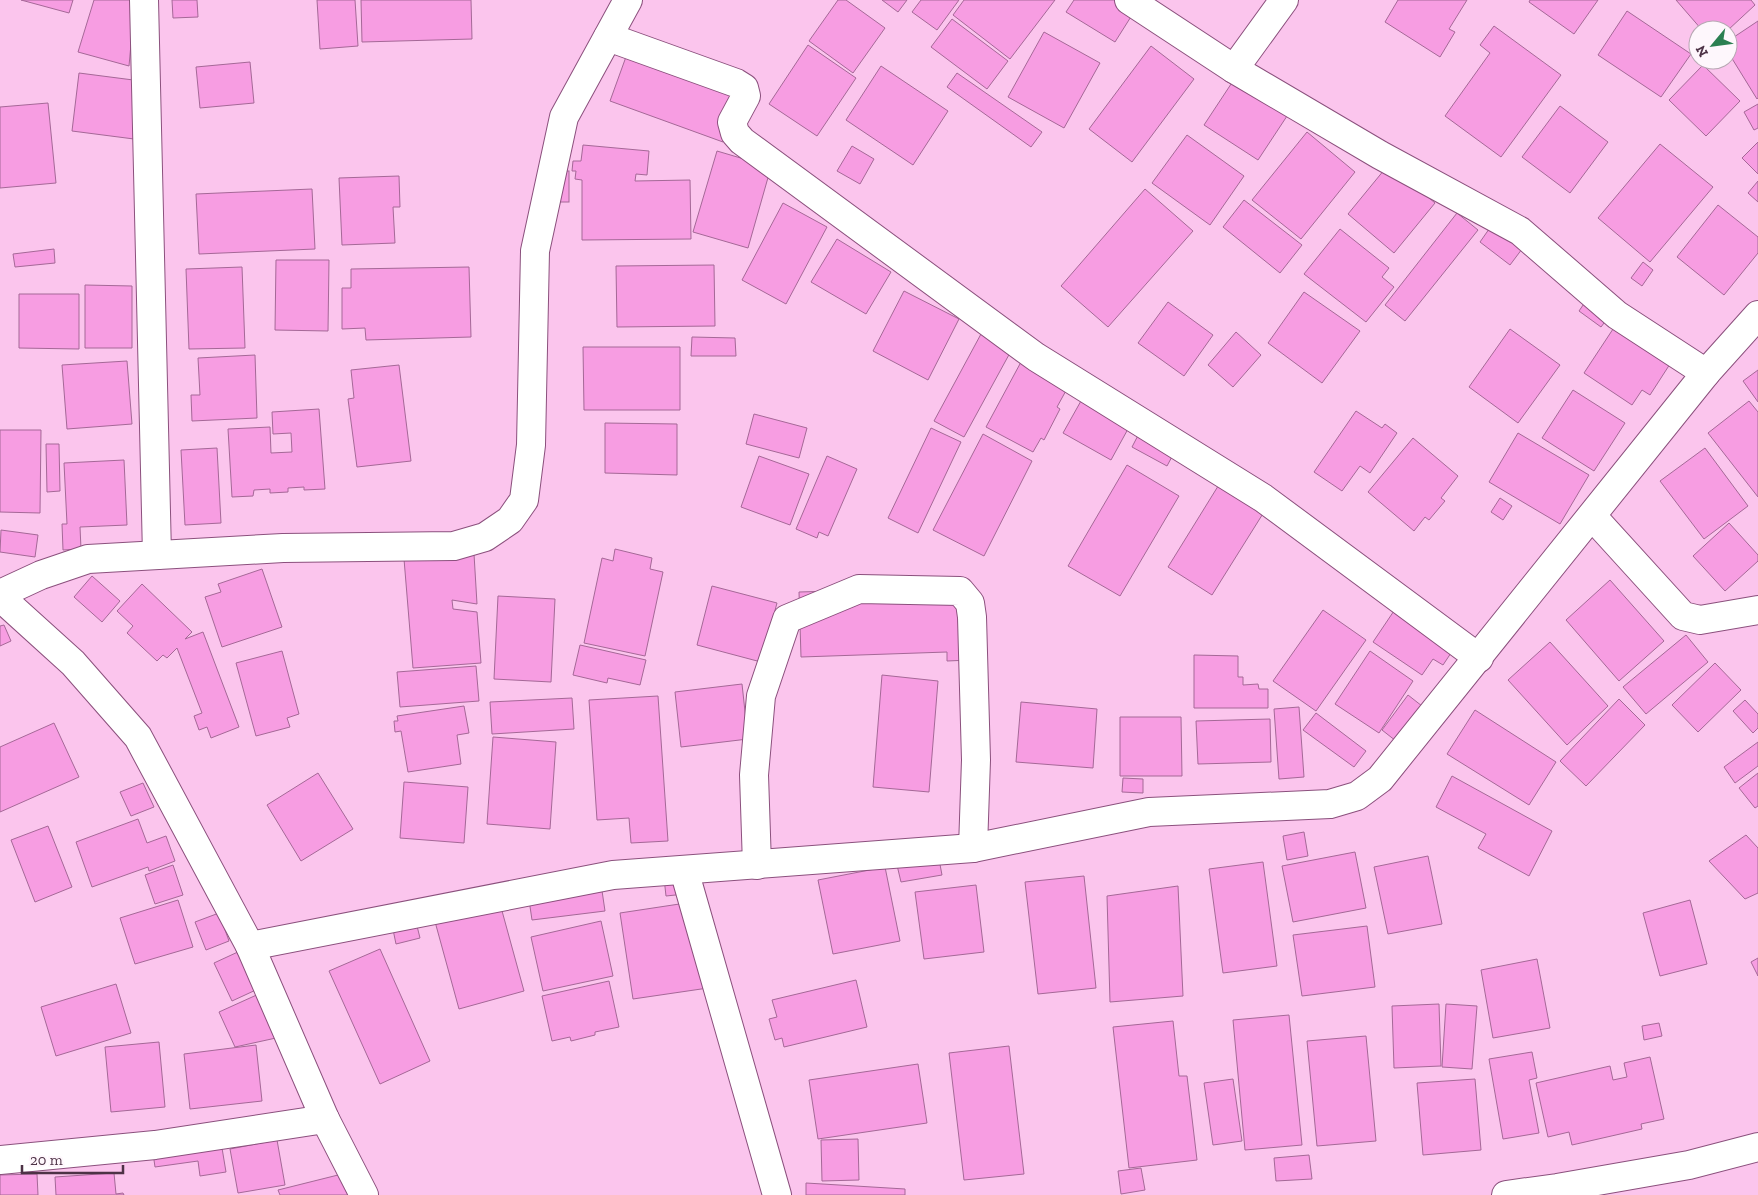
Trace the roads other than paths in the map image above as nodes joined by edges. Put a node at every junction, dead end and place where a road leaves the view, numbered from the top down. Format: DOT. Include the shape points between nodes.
graph roads {
  1 [pos="144,0"];
  2 [pos="628,0"];
  3 [pos="1129,0"];
  4 [pos="1284,0"];
  5 [pos="608,37"];
  6 [pos="1234,69"];
  7 [pos="1758,315"];
  8 [pos="1706,373"];
  9 [pos="1592,516"];
  10 [pos="157,555"];
  11 [pos="0,595"];
  12 [pos="1758,610"];
  13 [pos="1479,658"];
  14 [pos="973,848"];
  15 [pos="757,864"];
  16 [pos="684,870"];
  17 [pos="250,946"];
  18 [pos="325,1119"];
  19 [pos="1758,1147"];
  20 [pos="0,1160"];
  21 [pos="364,1195"];
  22 [pos="777,1195"];
  23 [pos="1506,1195"];
  1 -- 10 [label="street"];
  2 -- 5 [label="street"];
  3 -- 6 [label="street"];
  4 -- 6 [label="street"];
  5 -- 10 [label="street" via="564,117 535,251 531,445 524,500 510,520 485,537 454,546 283,548"];
  5 -- 13 [label="street" via="744,88 746,96 732,122 735,133 742,140 1036,357 1263,498"];
  6 -- 8 [label="street" via="1520,232 1617,315"];
  7 -- 8 [label="street"];
  8 -- 9 [label="street"];
  9 -- 12 [label="street" via="1683,616 1700,620"];
  9 -- 13 [label="street"];
  10 -- 11 [label="street" via="88,560 41,575"];
  11 -- 17 [label="street" via="73,663 138,737"];
  13 -- 14 [label="street" via="1380,780 1356,796 1330,804 1148,812"];
  14 -- 15 [label="street"];
  14 -- 15 [label="street" via="976,760 970,603 960,591 859,589 787,619 761,696 754,775"];
  15 -- 16 [label="street"];
  16 -- 17 [label="street" via="613,875"];
  16 -- 22 [label="street"];
  17 -- 18 [label="street"];
  18 -- 20 [label="street" via="156,1145"];
  18 -- 21 [label="street"];
  19 -- 23 [label="street" via="1689,1165"];
}
